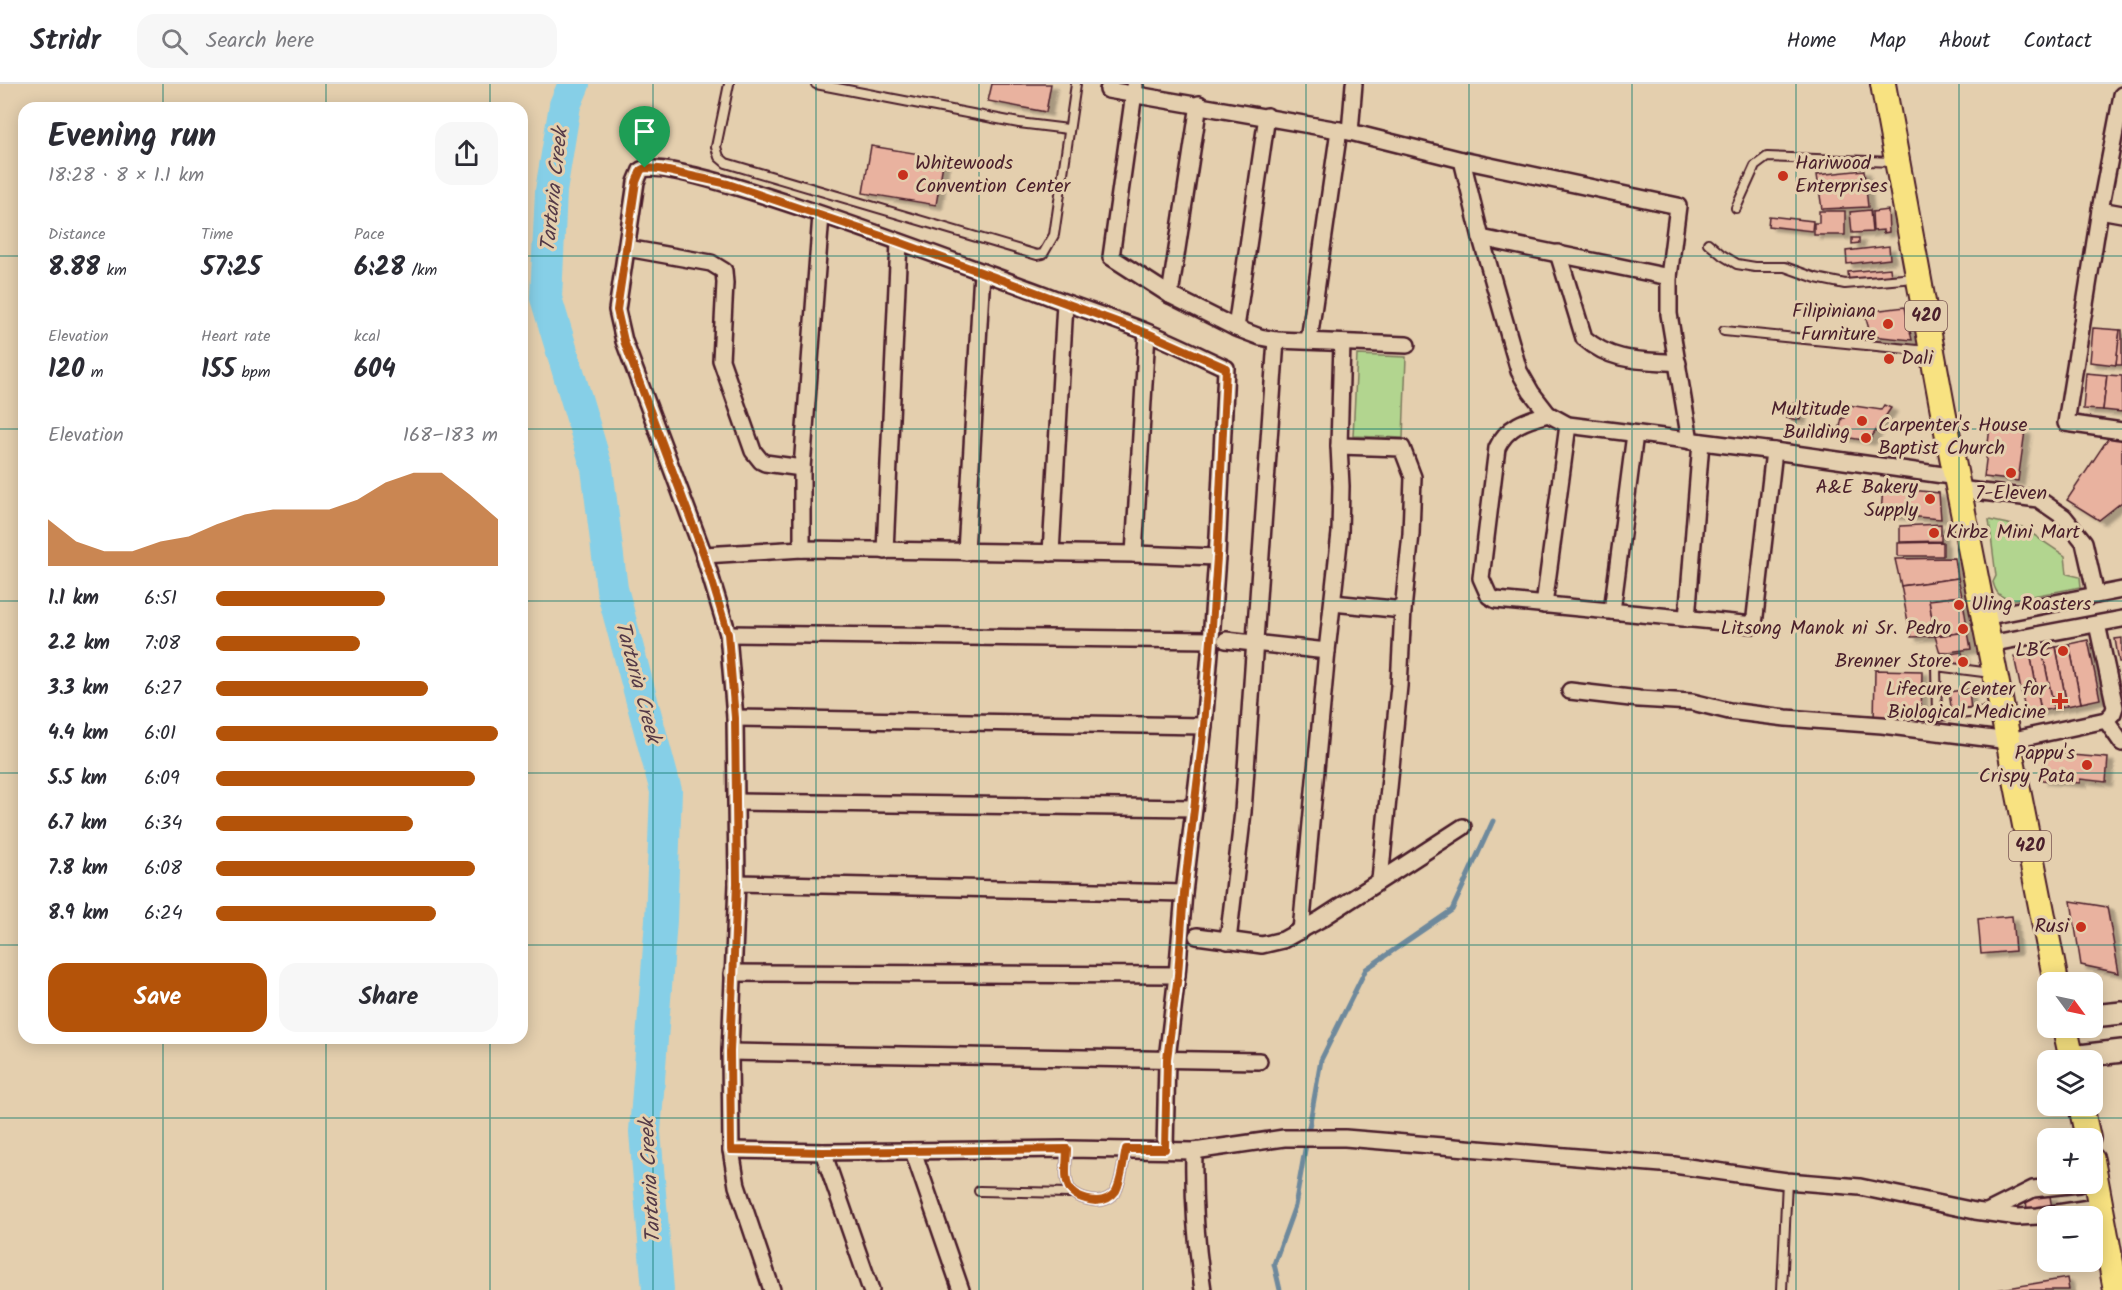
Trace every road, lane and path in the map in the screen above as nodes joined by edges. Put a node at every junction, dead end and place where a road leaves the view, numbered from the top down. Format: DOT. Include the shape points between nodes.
graph roads {
  1 [pos="729,84"];
  2 [pos="816,84"];
  3 [pos="1076,84"];
  4 [pos="1354,84"];
  5 [pos="1883,84"];
  6 [pos="1134,89"];
  7 [pos="1108,90"];
  8 [pos="2122,95"];
  9 [pos="1199,104"];
  10 [pos="1267,116"];
  11 [pos="1068,129"];
  12 [pos="1345,131"];
  13 [pos="2119,137"];
  14 [pos="1462,160"];
  15 [pos="1897,162"];
  16 [pos="1736,208"];
  17 [pos="2100,210"];
  18 [pos="2122,214"];
  19 [pos="821,215"];
  20 [pos="1480,238"];
  21 [pos="899,242"];
  22 [pos="1708,243"];
  23 [pos="627,248"];
  24 [pos="1558,253"];
  25 [pos="982,272"];
  26 [pos="1669,277"];
  27 [pos="1919,278"];
  28 [pos="1170,295"];
  29 [pos="1065,303"];
  30 [pos="1236,328"];
  31 [pos="1724,331"];
  32 [pos="1147,333"];
  33 [pos="1276,340"];
  34 [pos="1309,340"];
  35 [pos="1342,343"];
  36 [pos="1407,345"];
  37 [pos="1933,352"];
  38 [pos="1678,363"];
  39 [pos="1548,414"];
  40 [pos="1568,425"];
  41 [pos="2122,431"];
  42 [pos="1635,435"];
  43 [pos="1696,442"];
  44 [pos="1339,446"];
  45 [pos="1774,451"];
  46 [pos="802,468"];
  47 [pos="1958,483"];
  48 [pos="802,549"];
  49 [pos="885,551"];
  50 [pos="966,552"];
  51 [pos="1051,553"];
  52 [pos="1134,554"];
  53 [pos="704,555"];
  54 [pos="1217,557"];
  55 [pos="2122,590"];
  56 [pos="2096,595"];
  57 [pos="1333,603"];
  58 [pos="1544,605"];
  59 [pos="1403,610"];
  60 [pos="1612,611"];
  61 [pos="1984,617"];
  62 [pos="1687,619"];
  63 [pos="2122,619"];
  64 [pos="2097,624"];
  65 [pos="728,634"];
  66 [pos="1211,640"];
  67 [pos="1227,640"];
  68 [pos="1256,643"];
  69 [pos="1989,644"];
  70 [pos="1327,651"];
  71 [pos="1995,673"];
  72 [pos="1570,691"];
  73 [pos="2003,710"];
  74 [pos="735,718"];
  75 [pos="2106,720"];
  76 [pos="1204,726"];
  77 [pos="2009,741"];
  78 [pos="2122,743"];
  79 [pos="737,802"];
  80 [pos="1194,808"];
  81 [pos="1463,827"];
  82 [pos="1380,880"];
  83 [pos="737,883"];
  84 [pos="1184,893"];
  85 [pos="1301,930"];
  86 [pos="1197,936"];
  87 [pos="1228,941"];
  88 [pos="2054,972"];
  89 [pos="732,973"];
  90 [pos="1178,975"];
  91 [pos="2122,1013"];
  92 [pos="2103,1015"];
  93 [pos="730,1052"];
  94 [pos="2122,1052"];
  95 [pos="2103,1055"];
  96 [pos="1167,1059"];
  97 [pos="1259,1060"];
  98 [pos="1067,1149"];
  99 [pos="1126,1149"];
  100 [pos="1165,1149"];
  101 [pos="731,1150"];
  102 [pos="913,1151"];
  103 [pos="1194,1151"];
  104 [pos="823,1152"];
  105 [pos="1786,1181"];
  106 [pos="2037,1188"];
  107 [pos="979,1191"];
  108 [pos="1071,1192"];
  109 [pos="2097,1194"];
  110 [pos="2102,1206"];
  111 [pos="1987,1212"];
  112 [pos="2103,1212"];
  113 [pos="2037,1216"];
  114 [pos="772,1290"];
  115 [pos="871,1290"];
  116 [pos="960,1290"];
  117 [pos="1203,1290"];
  118 [pos="1782,1290"];
  119 [pos="2116,1290"];
  1 -- 11 [label="lane" via="717,147 719,157 726,163 1037,255 1043,254 1054,235"];
  2 -- 11 [label="lane"];
  3 -- 11 [label="lane"];
  4 -- 12 [label="street"];
  5 -- 15 [label="main road, 420"];
  6 -- 7 [label="street"];
  6 -- 9 [label="street"];
  6 -- 28 [label="street" via="1111,257"];
  8 -- 13 [label="street"];
  9 -- 10 [label="street"];
  9 -- 28 [label="street"];
  10 -- 12 [label="street"];
  10 -- 30 [label="street"];
  12 -- 14 [label="street"];
  12 -- 34 [label="street"];
  13 -- 17 [label="street"];
  14 -- 20 [label="street"];
  14 -- 26 [label="street" via="1678,206"];
  15 -- 16 [label="lane" via="1767,157 1755,166"];
  15 -- 27 [label="main road, 420"];
  17 -- 18 [label="street"];
  17 -- 41 [label="street" via="2066,423"];
  19 -- 21 [label="street"];
  19 -- 23 [label="street" via="728,184 645,168 636,182"];
  19 -- 46 [label="street"];
  20 -- 24 [label="street"];
  20 -- 39 [label="street" via="1519,371"];
  21 -- 25 [label="street"];
  21 -- 49 [label="street"];
  22 -- 27 [label="lane" via="1737,264 1785,267 1834,283"];
  23 -- 46 [label="street" via="711,263 724,271 721,360 753,451 765,463"];
  23 -- 53 [label="street" via="617,310 624,341"];
  24 -- 26 [label="street"];
  24 -- 38 [label="street" via="1584,338 1610,355"];
  25 -- 29 [label="street"];
  25 -- 50 [label="street"];
  26 -- 38 [label="street" via="1669,314"];
  27 -- 37 [label="main road, 420"];
  28 -- 30 [label="street"];
  29 -- 32 [label="street"];
  29 -- 51 [label="street"];
  30 -- 33 [label="street"];
  31 -- 37 [label="lane"];
  32 -- 52 [label="street"];
  32 -- 54 [label="street" via="1226,368"];
  33 -- 34 [label="street"];
  33 -- 68 [label="street"];
  34 -- 35 [label="street"];
  35 -- 36 [label="street"];
  35 -- 44 [label="street"];
  37 -- 47 [label="main road, 420"];
  38 -- 43 [label="street"];
  39 -- 40 [label="street"];
  39 -- 58 [label="street" via="1522,421 1502,436 1497,448 1481,578 1489,596 1496,600"];
  40 -- 42 [label="street"];
  40 -- 58 [label="street"];
  42 -- 43 [label="street"];
  42 -- 60 [label="street"];
  43 -- 45 [label="street"];
  43 -- 62 [label="street"];
  44 -- 57 [label="street" via="1340,533"];
  44 -- 59 [label="street" via="1402,448 1413,477"];
  45 -- 47 [label="street"];
  45 -- 62 [label="street" via="1754,625"];
  46 -- 48 [label="street"];
  47 -- 56 [label="street" via="2038,499 2064,517 2084,542"];
  47 -- 61 [label="main road, 420"];
  48 -- 49 [label="street"];
  48 -- 53 [label="street"];
  49 -- 50 [label="street"];
  50 -- 51 [label="street"];
  51 -- 52 [label="street"];
  52 -- 54 [label="street"];
  53 -- 65 [label="street"];
  54 -- 66 [label="street"];
  55 -- 56 [label="street"];
  56 -- 61 [label="street"];
  57 -- 59 [label="street"];
  57 -- 70 [label="street"];
  58 -- 60 [label="street"];
  59 -- 82 [label="street"];
  60 -- 62 [label="street"];
  61 -- 69 [label="main road, 420"];
  63 -- 64 [label="street"];
  64 -- 69 [label="street"];
  64 -- 75 [label="street" via="2115,707"];
  65 -- 66 [label="street"];
  65 -- 74 [label="street"];
  66 -- 76 [label="street"];
  67 -- 68 [label="street"];
  68 -- 70 [label="street"];
  68 -- 87 [label="street"];
  69 -- 71 [label="main road, 420"];
  70 -- 85 [label="street"];
  71 -- 73 [label="main road, 420"];
  71 -- 73 [label="lane" via="1936,666 1937,716"];
  72 -- 77 [label="street"];
  73 -- 77 [label="main road, 420"];
  74 -- 76 [label="street"];
  74 -- 79 [label="street"];
  75 -- 77 [label="street"];
  75 -- 78 [label="street"];
  76 -- 80 [label="street"];
  77 -- 88 [label="main road, 420"];
  79 -- 80 [label="street"];
  79 -- 83 [label="street"];
  80 -- 84 [label="street"];
  81 -- 82 [label="street"];
  82 -- 85 [label="street"];
  83 -- 84 [label="street"];
  83 -- 89 [label="street"];
  84 -- 90 [label="street"];
  85 -- 87 [label="street" via="1271,944"];
  86 -- 87 [label="street"];
  89 -- 90 [label="street"];
  89 -- 93 [label="street"];
  90 -- 96 [label="street"];
  91 -- 92 [label="street"];
  93 -- 96 [label="street"];
  93 -- 101 [label="street"];
  94 -- 95 [label="street"];
  96 -- 97 [label="street"];
  96 -- 100 [label="street"];
  98 -- 99 [label="street"];
  98 -- 102 [label="street"];
  98 -- 108 [label="lane" via="1067,1184"];
  99 -- 100 [label="street"];
  99 -- 108 [label="lane" via="1117,1190 1111,1197 1101,1201 1080,1199"];
  100 -- 103 [label="street"];
  101 -- 104 [label="street"];
  101 -- 114 [label="street" via="737,1186"];
  102 -- 104 [label="street"];
  102 -- 116 [label="street"];
  103 -- 105 [label="street" via="1284,1138 1345,1138 1674,1165"];
  103 -- 117 [label="street" via="1193,1203"];
  104 -- 115 [label="street"];
  105 -- 111 [label="street" via="1860,1187"];
  105 -- 118 [label="lane"];
  106 -- 111 [label="street"];
  107 -- 108 [label="lane"];
  109 -- 110 [label="main road"];
  111 -- 113 [label="street"];
  112 -- 119 [label="main road"];
}
